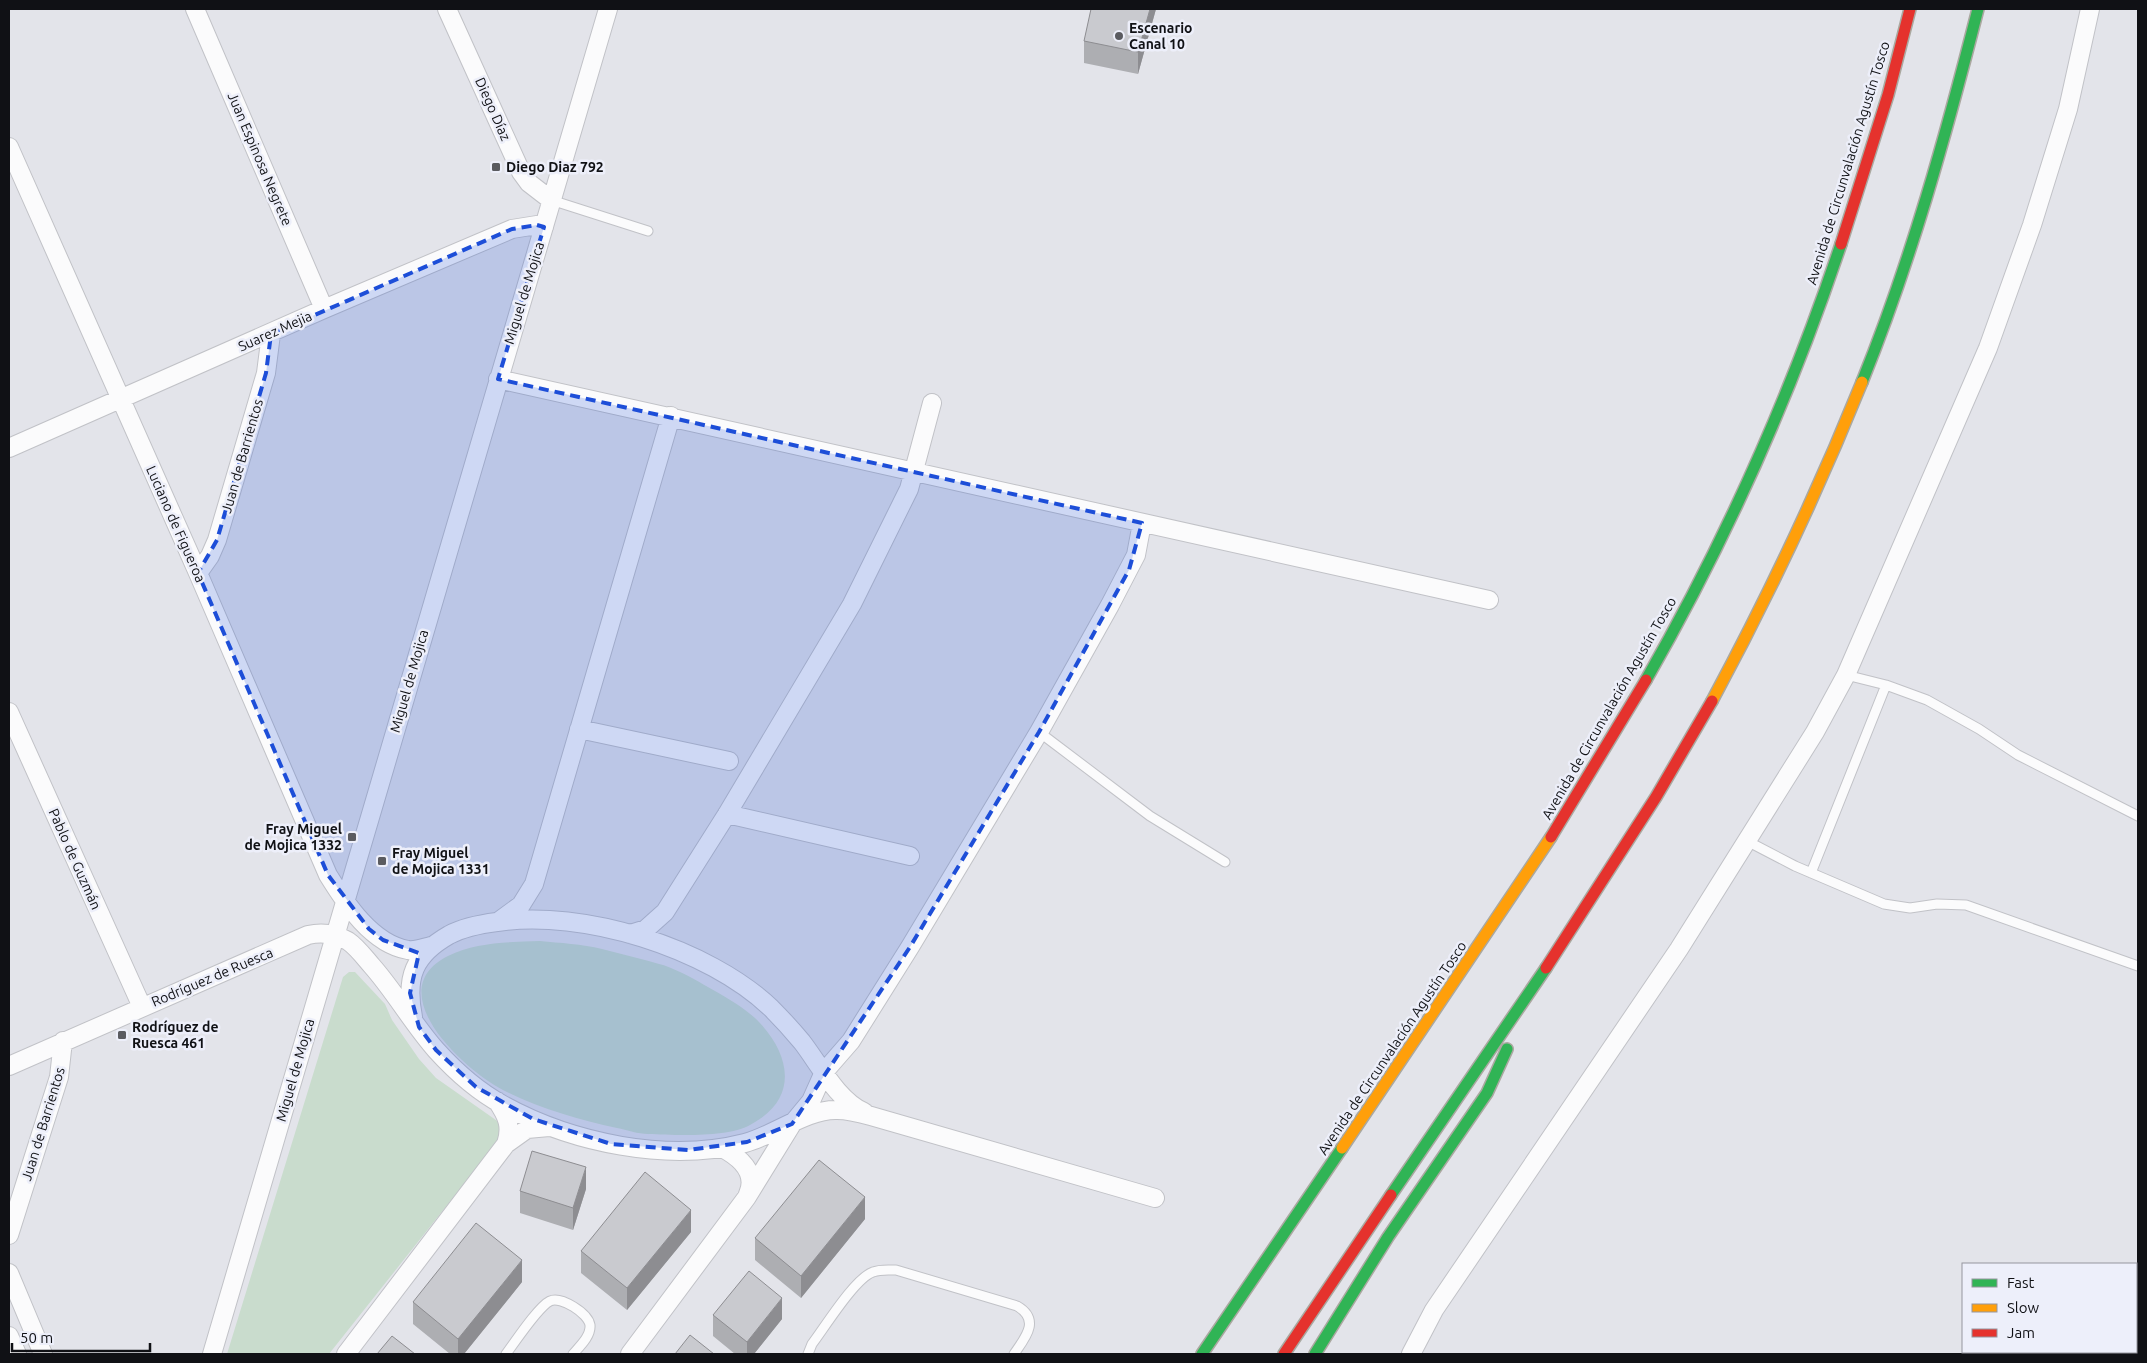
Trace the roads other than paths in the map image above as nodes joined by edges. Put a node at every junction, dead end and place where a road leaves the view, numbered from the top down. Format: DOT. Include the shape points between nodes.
graph roads {
  1 [pos="195,9"];
  2 [pos="447,9"];
  3 [pos="608,9"];
  4 [pos="1910,9"];
  5 [pos="1978,9"];
  6 [pos="2090,9"];
  7 [pos="9,147"];
  8 [pos="551,200"];
  9 [pos="544,227"];
  10 [pos="648,231"];
  11 [pos="324,309"];
  12 [pos="271,334"];
  13 [pos="498,379"];
  14 [pos="121,399"];
  15 [pos="932,403"];
  16 [pos="671,416"];
  17 [pos="9,448"];
  18 [pos="916,470"];
  19 [pos="1142,522"];
  20 [pos="198,573"];
  21 [pos="1488,600"];
  22 [pos="1846,675"];
  23 [pos="1886,685"];
  24 [pos="9,712"];
  25 [pos="579,729"];
  26 [pos="1038,732"];
  27 [pos="729,761"];
  28 [pos="727,814"];
  29 [pos="2138,816"];
  30 [pos="1747,841"];
  31 [pos="910,856"];
  32 [pos="1225,862"];
  33 [pos="1811,872"];
  34 [pos="534,884"];
  35 [pos="345,900"];
  36 [pos="665,912"];
  37 [pos="497,922"];
  38 [pos="566,922"];
  39 [pos="630,934"];
  40 [pos="334,936"];
  41 [pos="431,946"];
  42 [pos="681,952"];
  43 [pos="2138,966"];
  44 [pos="1543,972"];
  45 [pos="142,1007"];
  46 [pos="414,1020"];
  47 [pos="63,1041"];
  48 [pos="801,1041"];
  49 [pos="851,1041"];
  50 [pos="9,1066"];
  51 [pos="824,1072"];
  52 [pos="497,1101"];
  53 [pos="871,1116"];
  54 [pos="792,1124"];
  55 [pos="555,1127"];
  56 [pos="506,1144"];
  57 [pos="722,1148"];
  58 [pos="746,1197"];
  59 [pos="1155,1198"];
  60 [pos="9,1234"];
  61 [pos="9,1273"];
  62 [pos="9,1336"];
  63 [pos="17,1354"];
  64 [pos="43,1354"];
  65 [pos="212,1354"];
  66 [pos="346,1354"];
  67 [pos="506,1354"];
  68 [pos="573,1354"];
  69 [pos="630,1354"];
  70 [pos="808,1354"];
  71 [pos="1014,1354"];
  72 [pos="1202,1354"];
  73 [pos="1284,1354"];
  74 [pos="1315,1354"];
  75 [pos="1411,1354"];
  1 -- 11 [label="street, Juan Espinosa Negrete"];
  2 -- 8 [label="street, Diego Díaz" via="521,172 529,184"];
  3 -- 8 [label="street, Miguel de Mojica"];
  4 -- 72 [label="highway, Avenida de Circunvalación Agustín Tosco" via="1866,166 1824,290 1764,442 1679,618 1615,733 1544,849"];
  5 -- 44 [label="highway" via="1954,105 1914,234 1879,334 1823,474 1766,596 1706,712 1615,862"];
  6 -- 22 [label="street" via="2068,109 2032,225 1991,339"];
  7 -- 14 [label="street, Luciano de Figueroa"];
  8 -- 9 [label="street, Miguel de Mojica"];
  8 -- 10 [label="lane"];
  9 -- 11 [label="street, Suarez Mejia" via="512,229"];
  9 -- 13 [label="street, Miguel de Mojica"];
  11 -- 12 [label="street, Suarez Mejia"];
  12 -- 14 [label="street, Suarez Mejia"];
  12 -- 20 [label="street, Juan de Barrientos" via="266,373 217,540"];
  13 -- 16 [label="street"];
  13 -- 35 [label="street, Miguel de Mojica"];
  14 -- 17 [label="street, Suarez Mejia"];
  14 -- 20 [label="street, Luciano de Figueroa"];
  15 -- 18 [label="street"];
  16 -- 18 [label="street"];
  16 -- 25 [label="street"];
  18 -- 19 [label="street"];
  18 -- 28 [label="street" via="903,504 852,604"];
  19 -- 21 [label="street"];
  19 -- 26 [label="street" via="1140,541 1129,570"];
  20 -- 35 [label="street, Luciano de Figueroa" via="328,876"];
  22 -- 23 [label="lane"];
  22 -- 30 [label="street"];
  23 -- 29 [label="lane" via="1927,700 1979,728 2018,755"];
  23 -- 33 [label="lane"];
  24 -- 45 [label="street, Pablo de Guzmán"];
  25 -- 27 [label="street"];
  25 -- 34 [label="street"];
  26 -- 32 [label="lane" via="1150,816"];
  26 -- 49 [label="street" via="930,916"];
  28 -- 31 [label="street"];
  28 -- 36 [label="street"];
  30 -- 33 [label="lane"];
  30 -- 75 [label="street" via="1679,949 1434,1310"];
  33 -- 43 [label="lane" via="1884,904 1910,908 1937,904 1966,905"];
  34 -- 37 [label="street" via="521,905"];
  34 -- 38 [label="street" via="538,906"];
  35 -- 40 [label="street, Miguel de Mojica"];
  35 -- 41 [label="street, Luciano de Figueroa" via="369,929 383,940 408,950"];
  36 -- 39 [label="street" via="646,929"];
  36 -- 42 [label="street" via="663,923 668,940"];
  37 -- 38 [label="street" via="534,919"];
  37 -- 41 [label="street" via="452,934"];
  38 -- 39 [label="street"];
  39 -- 42 [label="street"];
  40 -- 45 [label="street, Rodríguez de Ruesca" via="320,932 308,935"];
  40 -- 46 [label="street" via="349,942 365,957"];
  40 -- 65 [label="street, Miguel de Mojica"];
  41 -- 46 [label="street" via="416,963 412,978 410,1003"];
  42 -- 48 [label="street" via="756,995"];
  44 -- 73 [label="highway"];
  44 -- 74 [label="highway" via="1487,1093 1388,1237"];
  45 -- 47 [label="street, Rodríguez de Ruesca"];
  46 -- 52 [label="street" via="436,1050 476,1087"];
  47 -- 50 [label="street, Rodríguez de Ruesca"];
  47 -- 60 [label="street, Juan de Barrientos" via="59,1077"];
  48 -- 49 [label="street" via="827,1050 840,1048"];
  48 -- 51 [label="street"];
  49 -- 51 [label="street"];
  51 -- 53 [label="street" via="851,1105"];
  51 -- 54 [label="street" via="811,1101"];
  52 -- 55 [label="street"];
  52 -- 56 [label="street" via="510,1126"];
  53 -- 54 [label="street" via="837,1110 816,1113"];
  53 -- 59 [label="street"];
  54 -- 57 [label="street"];
  54 -- 58 [label="street"];
  55 -- 56 [label="street" via="527,1129"];
  55 -- 57 [label="street" via="587,1138 639,1148"];
  56 -- 66 [label="street"];
  57 -- 58 [label="street" via="744,1163 750,1174"];
  58 -- 69 [label="street"];
  61 -- 64 [label="street"];
  62 -- 63 [label="street"];
  67 -- 68 [label="lane" via="544,1305 560,1300 587,1318 590,1325 586,1338"];
  70 -- 71 [label="lane" via="860,1279 882,1270 896,1270 1025,1310 1029,1318 1028,1333"];
}
